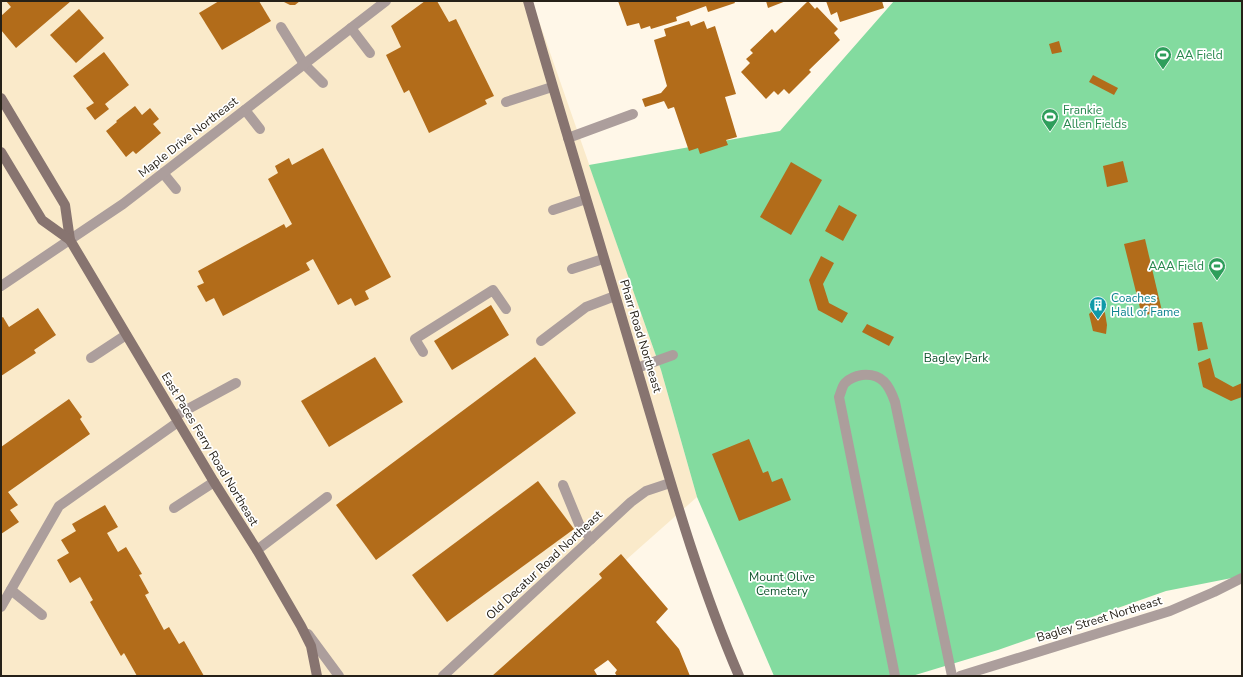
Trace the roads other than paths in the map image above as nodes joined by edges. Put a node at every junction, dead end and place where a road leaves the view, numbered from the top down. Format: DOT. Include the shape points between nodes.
graph roads {
  1 [pos="386,1"];
  2 [pos="528,1"];
  3 [pos="281,27"];
  4 [pos="351,28"];
  5 [pos="370,53"];
  6 [pos="304,64"];
  7 [pos="324,83"];
  8 [pos="552,87"];
  9 [pos="1,98"];
  10 [pos="506,102"];
  11 [pos="245,110"];
  12 [pos="633,114"];
  13 [pos="260,129"];
  14 [pos="568,138"];
  15 [pos="1,152"];
  16 [pos="163,173"];
  17 [pos="176,189"];
  18 [pos="586,199"];
  19 [pos="553,210"];
  20 [pos="70,240"];
  21 [pos="603,259"];
  22 [pos="572,269"];
  23 [pos="1,286"];
  24 [pos="615,296"];
  25 [pos="506,309"];
  26 [pos="126,335"];
  27 [pos="541,341"];
  28 [pos="423,352"];
  29 [pos="673,355"];
  30 [pos="91,358"];
  31 [pos="637,368"];
  32 [pos="236,382"];
  33 [pos="176,419"];
  34 [pos="214,482"];
  35 [pos="670,483"];
  36 [pos="563,485"];
  37 [pos="327,496"];
  38 [pos="174,508"];
  39 [pos="591,539"];
  40 [pos="258,550"];
  41 [pos="1242,578"];
  42 [pos="10,590"];
  43 [pos="1,607"];
  44 [pos="42,615"];
  45 [pos="301,626"];
  46 [pos="317,676"];
  47 [pos="339,676"];
  48 [pos="443,676"];
  49 [pos="739,676"];
  50 [pos="895,676"];
  51 [pos="952,676"];
  52 [pos="960,676"];
  1 -- 4 [label="street, Maple Drive Northeast"];
  2 -- 8 [label="street, Pharr Road Northeast"];
  3 -- 6 [label="street"];
  4 -- 5 [label="street"];
  4 -- 6 [label="street, Maple Drive Northeast"];
  6 -- 7 [label="street"];
  6 -- 11 [label="street, Maple Drive Northeast"];
  8 -- 10 [label="street"];
  8 -- 14 [label="street, Pharr Road Northeast"];
  9 -- 20 [label="street, East Paces Ferry Road Northeast" via="65,205"];
  11 -- 13 [label="street"];
  11 -- 16 [label="street, Maple Drive Northeast"];
  12 -- 14 [label="street"];
  14 -- 18 [label="street, Pharr Road Northeast"];
  15 -- 20 [label="street, East Paces Ferry Road Northeast" via="42,220"];
  16 -- 17 [label="street"];
  16 -- 20 [label="street, Maple Drive Northeast"];
  18 -- 19 [label="street"];
  18 -- 21 [label="street, Pharr Road Northeast"];
  20 -- 23 [label="street, Maple Drive Northeast"];
  20 -- 26 [label="street, East Paces Ferry Road Northeast"];
  21 -- 22 [label="street"];
  21 -- 24 [label="street, Pharr Road Northeast"];
  24 -- 27 [label="street" via="586,307"];
  24 -- 31 [label="street, Pharr Road Northeast"];
  25 -- 28 [label="street" via="493,290 415,339"];
  26 -- 30 [label="street"];
  26 -- 33 [label="street, East Paces Ferry Road Northeast"];
  29 -- 31 [label="street"];
  31 -- 35 [label="street, Pharr Road Northeast"];
  32 -- 33 [label="street"];
  33 -- 34 [label="street, East Paces Ferry Road Northeast"];
  33 -- 42 [label="street" via="59,506"];
  34 -- 38 [label="street"];
  34 -- 40 [label="street, East Paces Ferry Road Northeast"];
  35 -- 39 [label="street, Old Decatur Road Northeast" via="646,491"];
  35 -- 49 [label="street, Pharr Road Northeast" via="701,582"];
  36 -- 39 [label="street" via="579,524"];
  37 -- 40 [label="street"];
  39 -- 48 [label="street, Old Decatur Road Northeast"];
  40 -- 45 [label="street, East Paces Ferry Road Northeast"];
  41 -- 52 [label="street, Bagley Street Northeast" via="1170,611"];
  42 -- 43 [label="street"];
  42 -- 44 [label="street"];
  45 -- 46 [label="street, East Paces Ferry Road Northeast" via="311,646"];
  45 -- 47 [label="street"];
  50 -- 51 [label="street" via="839,397 845,383 855,376 871,374 882,379 895,402"];
}
